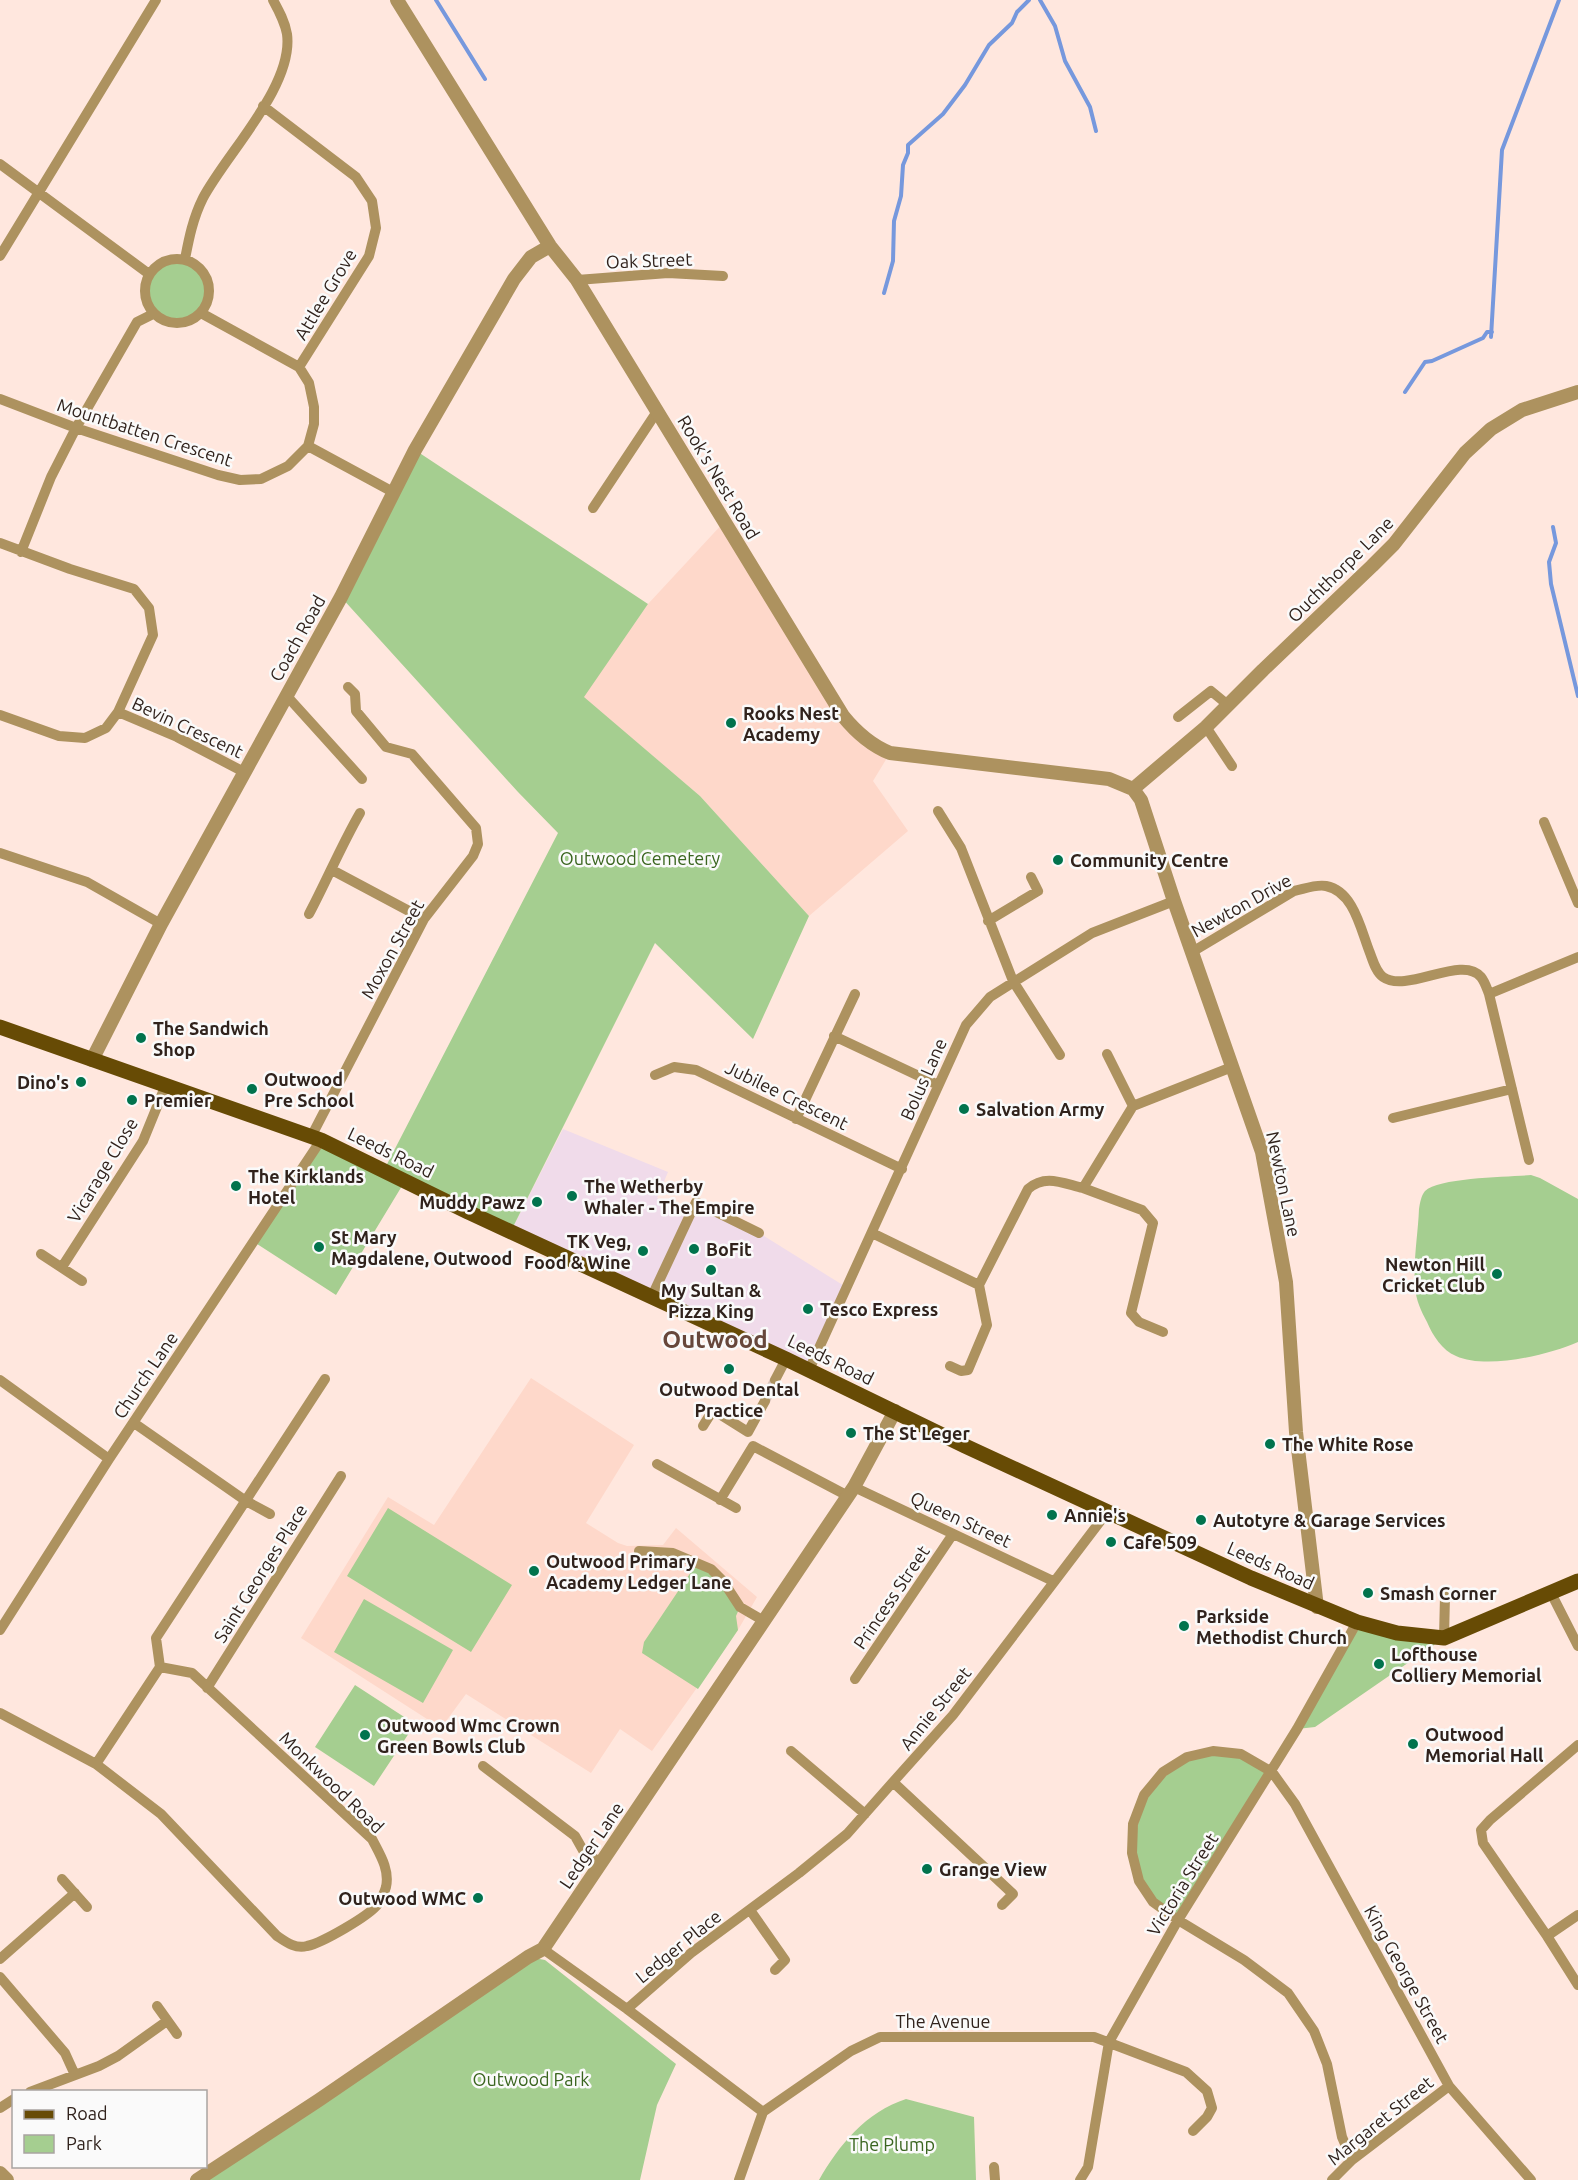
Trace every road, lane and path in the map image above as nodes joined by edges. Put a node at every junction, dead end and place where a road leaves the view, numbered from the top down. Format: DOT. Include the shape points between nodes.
graph roads {
  1 [pos="156,0"];
  2 [pos="273,0"];
  3 [pos="396,0"];
  4 [pos="264,106"];
  5 [pos="0,164"];
  6 [pos="39,192"];
  7 [pos="550,246"];
  8 [pos="0,256"];
  9 [pos="184,259"];
  10 [pos="149,274"];
  11 [pos="723,276"];
  12 [pos="577,280"];
  13 [pos="201,313"];
  14 [pos="153,314"];
  15 [pos="299,367"];
  16 [pos="1578,392"];
  17 [pos="0,399"];
  18 [pos="657,410"];
  19 [pos="76,428"];
  20 [pos="308,446"];
  21 [pos="393,492"];
  22 [pos="593,508"];
  23 [pos="0,543"];
  24 [pos="21,552"];
  25 [pos="348,687"];
  26 [pos="286,696"];
  27 [pos="1228,705"];
  28 [pos="118,712"];
  29 [pos="0,715"];
  30 [pos="1178,717"];
  31 [pos="1206,728"];
  32 [pos="1232,766"];
  33 [pos="244,772"];
  34 [pos="362,779"];
  35 [pos="1133,789"];
  36 [pos="938,811"];
  37 [pos="360,813"];
  38 [pos="1544,822"];
  39 [pos="0,853"];
  40 [pos="332,870"];
  41 [pos="1031,877"];
  42 [pos="1174,901"];
  43 [pos="1578,903"];
  44 [pos="309,914"];
  45 [pos="424,919"];
  46 [pos="988,921"];
  47 [pos="161,924"];
  48 [pos="1192,952"];
  49 [pos="1578,957"];
  50 [pos="1013,981"];
  51 [pos="855,994"];
  52 [pos="1489,994"];
  53 [pos="0,1027"];
  54 [pos="834,1036"];
  55 [pos="1107,1054"];
  56 [pos="1060,1055"];
  57 [pos="92,1060"];
  58 [pos="1232,1067"];
  59 [pos="655,1075"];
  60 [pos="939,1085"];
  61 [pos="165,1086"];
  62 [pos="1512,1089"];
  63 [pos="1133,1106"];
  64 [pos="1393,1118"];
  65 [pos="796,1119"];
  66 [pos="316,1139"];
  67 [pos="1529,1160"];
  68 [pos="902,1169"];
  69 [pos="1083,1188"];
  70 [pos="759,1233"];
  71 [pos="872,1233"];
  72 [pos="41,1254"];
  73 [pos="62,1267"];
  74 [pos="82,1281"];
  75 [pos="979,1285"];
  76 [pos="652,1296"];
  77 [pos="1163,1332"];
  78 [pos="786,1359"];
  79 [pos="950,1366"];
  80 [pos="809,1370"];
  81 [pos="325,1379"];
  82 [pos="0,1380"];
  83 [pos="775,1380"];
  84 [pos="765,1401"];
  85 [pos="895,1411"];
  86 [pos="134,1423"];
  87 [pos="703,1426"];
  88 [pos="109,1459"];
  89 [pos="657,1464"];
  90 [pos="340,1476"];
  91 [pos="851,1492"];
  92 [pos="720,1500"];
  93 [pos="246,1501"];
  94 [pos="736,1509"];
  95 [pos="1108,1511"];
  96 [pos="270,1514"];
  97 [pos="953,1534"];
  98 [pos="639,1551"];
  99 [pos="1053,1581"];
  100 [pos="1578,1581"];
  101 [pos="1551,1593"];
  102 [pos="1445,1596"];
  103 [pos="1317,1607"];
  104 [pos="764,1621"];
  105 [pos="1357,1622"];
  106 [pos="0,1630"];
  107 [pos="1444,1638"];
  108 [pos="1578,1646"];
  109 [pos="160,1666"];
  110 [pos="855,1679"];
  111 [pos="207,1688"];
  112 [pos="0,1713"];
  113 [pos="1578,1745"];
  114 [pos="791,1751"];
  115 [pos="96,1764"];
  116 [pos="483,1766"];
  117 [pos="1272,1772"];
  118 [pos="893,1782"];
  119 [pos="865,1814"];
  120 [pos="601,1863"];
  121 [pos="62,1879"];
  122 [pos="75,1893"];
  123 [pos="1002,1905"];
  124 [pos="87,1907"];
  125 [pos="750,1910"];
  126 [pos="1578,1916"];
  127 [pos="1178,1920"];
  128 [pos="1547,1936"];
  129 [pos="543,1949"];
  130 [pos="0,1959"];
  131 [pos="775,1970"];
  132 [pos="0,1977"];
  133 [pos="1578,1985"];
  134 [pos="157,2006"];
  135 [pos="627,2009"];
  136 [pos="167,2021"];
  137 [pos="177,2034"];
  138 [pos="1109,2042"];
  139 [pos="75,2075"];
  140 [pos="1449,2085"];
  141 [pos="33,2090"];
  142 [pos="763,2112"];
  143 [pos="1193,2131"];
  144 [pos="1353,2160"];
  145 [pos="994,2167"];
  146 [pos="0,2172"];
  147 [pos="7,2180"];
  148 [pos="196,2180"];
  149 [pos="739,2180"];
  150 [pos="995,2180"];
  151 [pos="1080,2180"];
  152 [pos="1332,2180"];
  153 [pos="1531,2180"];
  1 -- 6 [label="street"];
  2 -- 4 [label="street" via="287,34 286,54"];
  3 -- 7 [label="street, Rook's Nest Road"];
  4 -- 9 [label="street" via="204,197 191,226"];
  4 -- 15 [label="street, Attlee Grove" via="356,177 372,201 375,219 369,256"];
  5 -- 6 [label="street"];
  6 -- 8 [label="street"];
  6 -- 10 [label="street"];
  7 -- 12 [label="street, Rook's Nest Road"];
  7 -- 21 [label="street, Coach Road" via="531,257 514,279"];
  9 -- 10 [label="street" via="164,261"];
  9 -- 13 [label="street" via="202,270 207,280 208,302"];
  10 -- 14 [label="street" via="144,294"];
  11 -- 12 [label="street, Oak Street" via="668,273"];
  12 -- 18 [label="street, Rook's Nest Road"];
  13 -- 14 [label="street" via="175,324"];
  13 -- 15 [label="street"];
  14 -- 19 [label="street" via="137,322"];
  15 -- 20 [label="street" via="309,383 314,406"];
  16 -- 27 [label="street, Ouchthorpe Lane" via="1522,410 1478,441 1394,544"];
  17 -- 19 [label="street, Mountbatten Crescent"];
  18 -- 22 [label="street"];
  18 -- 35 [label="street, Rook's Nest Road" via="854,730 890,753 1109,779"];
  19 -- 20 [label="street, Mountbatten Crescent" via="240,480 261,479 288,466"];
  19 -- 24 [label="street"];
  20 -- 21 [label="street"];
  21 -- 26 [label="street, Coach Road"];
  23 -- 24 [label="street, Bevin Crescent"];
  24 -- 28 [label="street, Bevin Crescent" via="134,589 149,608 153,634"];
  25 -- 45 [label="street, Moxon Street" via="355,694 356,711 386,747 411,754 476,828 478,844 473,856"];
  26 -- 33 [label="street, Coach Road"];
  26 -- 34 [label="street"];
  27 -- 30 [label="street" via="1211,691"];
  27 -- 31 [label="street, Ouchthorpe Lane"];
  28 -- 29 [label="street, Bevin Crescent" via="106,728 85,738 58,736"];
  28 -- 33 [label="street, Bevin Crescent"];
  31 -- 32 [label="street"];
  31 -- 35 [label="street, Ouchthorpe Lane"];
  33 -- 47 [label="street, Coach Road"];
  35 -- 42 [label="street, Newton Lane" via="1146,812"];
  36 -- 46 [label="street" via="961,848"];
  37 -- 40 [label="street"];
  38 -- 43 [label="street"];
  39 -- 47 [label="street" via="87,882"];
  40 -- 44 [label="street"];
  40 -- 45 [label="street"];
  41 -- 46 [label="street" via="1038,891"];
  42 -- 48 [label="street, Newton Lane"];
  42 -- 50 [label="street, Bolus Lane" via="1092,933"];
  45 -- 66 [label="street, Moxon Street"];
  46 -- 50 [label="street"];
  47 -- 57 [label="street, Coach Road"];
  48 -- 52 [label="street, Newton Drive" via="1294,891 1326,886 1350,903 1381,976 1402,981 1469,971 1480,976"];
  48 -- 58 [label="street, Newton Lane"];
  49 -- 52 [label="street"];
  50 -- 56 [label="street"];
  50 -- 60 [label="street, Bolus Lane" via="990,997 966,1025"];
  51 -- 54 [label="street"];
  52 -- 62 [label="street, Newton Drive"];
  53 -- 57 [label="main road, Leeds Road"];
  54 -- 60 [label="street"];
  54 -- 65 [label="street"];
  55 -- 63 [label="street"];
  57 -- 61 [label="main road, Leeds Road"];
  58 -- 63 [label="street"];
  58 -- 103 [label="street, Newton Lane" via="1262,1152 1286,1282 1296,1432"];
  59 -- 65 [label="street, Jubilee Crescent" via="674,1067 696,1070"];
  60 -- 68 [label="street, Bolus Lane"];
  61 -- 66 [label="main road, Leeds Road"];
  61 -- 73 [label="street, Vicarage Close" via="143,1141"];
  62 -- 64 [label="street"];
  62 -- 67 [label="street, Newton Drive"];
  63 -- 69 [label="street"];
  65 -- 68 [label="street, Jubilee Crescent"];
  66 -- 76 [label="main road, Leeds Road"];
  66 -- 86 [label="street, Church Lane"];
  68 -- 71 [label="street, Bolus Lane"];
  69 -- 75 [label="street" via="1049,1180 1037,1181 1028,1189"];
  69 -- 77 [label="street" via="1142,1210 1153,1223 1131,1313 1139,1322"];
  70 -- 76 [label="street" via="696,1202"];
  71 -- 75 [label="street"];
  71 -- 80 [label="street, Bolus Lane"];
  72 -- 73 [label="street"];
  73 -- 74 [label="street"];
  75 -- 79 [label="street" via="987,1324 968,1370"];
  76 -- 78 [label="main road, Leeds Road"];
  78 -- 80 [label="main road, Leeds Road"];
  78 -- 83 [label="street"];
  80 -- 85 [label="main road, Leeds Road"];
  81 -- 93 [label="street"];
  82 -- 88 [label="street"];
  84 -- 87 [label="street" via="748,1432 713,1410"];
  85 -- 91 [label="street, Ledger Lane"];
  85 -- 95 [label="main road, Leeds Road"];
  86 -- 88 [label="street, Church Lane"];
  86 -- 93 [label="street"];
  88 -- 106 [label="street, Church Lane"];
  89 -- 92 [label="street"];
  90 -- 111 [label="street, Saint Georges Place"];
  91 -- 92 [label="street, Queen Street" via="753,1446"];
  91 -- 97 [label="street, Queen Street"];
  91 -- 104 [label="street, Ledger Lane"];
  92 -- 94 [label="street"];
  93 -- 96 [label="street"];
  93 -- 109 [label="street" via="156,1638"];
  95 -- 99 [label="street, Annie Street"];
  95 -- 103 [label="main road, Leeds Road"];
  97 -- 99 [label="street, Queen Street"];
  97 -- 110 [label="street, Princess Street"];
  98 -- 104 [label="street" via="673,1553 711,1569 740,1607"];
  99 -- 118 [label="street, Annie Street" via="953,1715"];
  100 -- 101 [label="main road, Leeds Road"];
  101 -- 107 [label="main road, Leeds Road"];
  101 -- 108 [label="street"];
  102 -- 107 [label="street"];
  103 -- 105 [label="main road, Leeds Road"];
  104 -- 120 [label="street, Ledger Lane"];
  105 -- 107 [label="main road, Leeds Road" via="1397,1633"];
  105 -- 117 [label="street, Victoria Street"];
  109 -- 111 [label="street, Monkwood Road" via="192,1673"];
  109 -- 115 [label="street"];
  111 -- 115 [label="street, Monkwood Road" via="372,1839 385,1864 386,1887 378,1904 353,1922 313,1944 291,1946 161,1814"];
  112 -- 115 [label="street, Monkwood Road"];
  113 -- 128 [label="street" via="1481,1830 1483,1843"];
  114 -- 119 [label="street"];
  116 -- 120 [label="street" via="575,1836 584,1852"];
  117 -- 127 [label="street, Victoria Street"];
  117 -- 127 [label="street" via="1241,1754 1213,1751 1187,1757 1163,1772 1144,1795 1133,1824 1132,1853 1139,1881 1153,1902"];
  117 -- 140 [label="street, King George Street" via="1295,1804"];
  118 -- 119 [label="street, Ledger Place"];
  118 -- 123 [label="street" via="1013,1894"];
  119 -- 125 [label="street, Ledger Place" via="846,1834"];
  120 -- 129 [label="street, Ledger Lane"];
  121 -- 122 [label="street"];
  122 -- 124 [label="street"];
  122 -- 130 [label="street"];
  125 -- 131 [label="street" via="786,1960"];
  125 -- 135 [label="street, Ledger Place" via="691,1953"];
  126 -- 128 [label="street"];
  127 -- 138 [label="street, Victoria Street"];
  127 -- 144 [label="street" via="1244,1960 1288,1993 1314,2031 1327,2064 1342,2137"];
  128 -- 133 [label="street"];
  129 -- 135 [label="street"];
  129 -- 148 [label="street, Ledger Lane"];
  132 -- 139 [label="street" via="65,2053"];
  134 -- 136 [label="street"];
  135 -- 142 [label="street"];
  136 -- 137 [label="street"];
  136 -- 139 [label="street" via="118,2056"];
  138 -- 142 [label="street, The Avenue" via="1094,2037 880,2037 851,2051"];
  138 -- 143 [label="street, The Avenue" via="1186,2072 1207,2091 1212,2108"];
  138 -- 151 [label="street, Victoria Street" via="1088,2167"];
  139 -- 141 [label="street"];
  140 -- 144 [label="street, Margaret Street"];
  140 -- 153 [label="street, King George Street"];
  142 -- 149 [label="street"];
  144 -- 152 [label="street, Margaret Street"];
  145 -- 150 [label="street"];
  146 -- 147 [label="street"];
}
